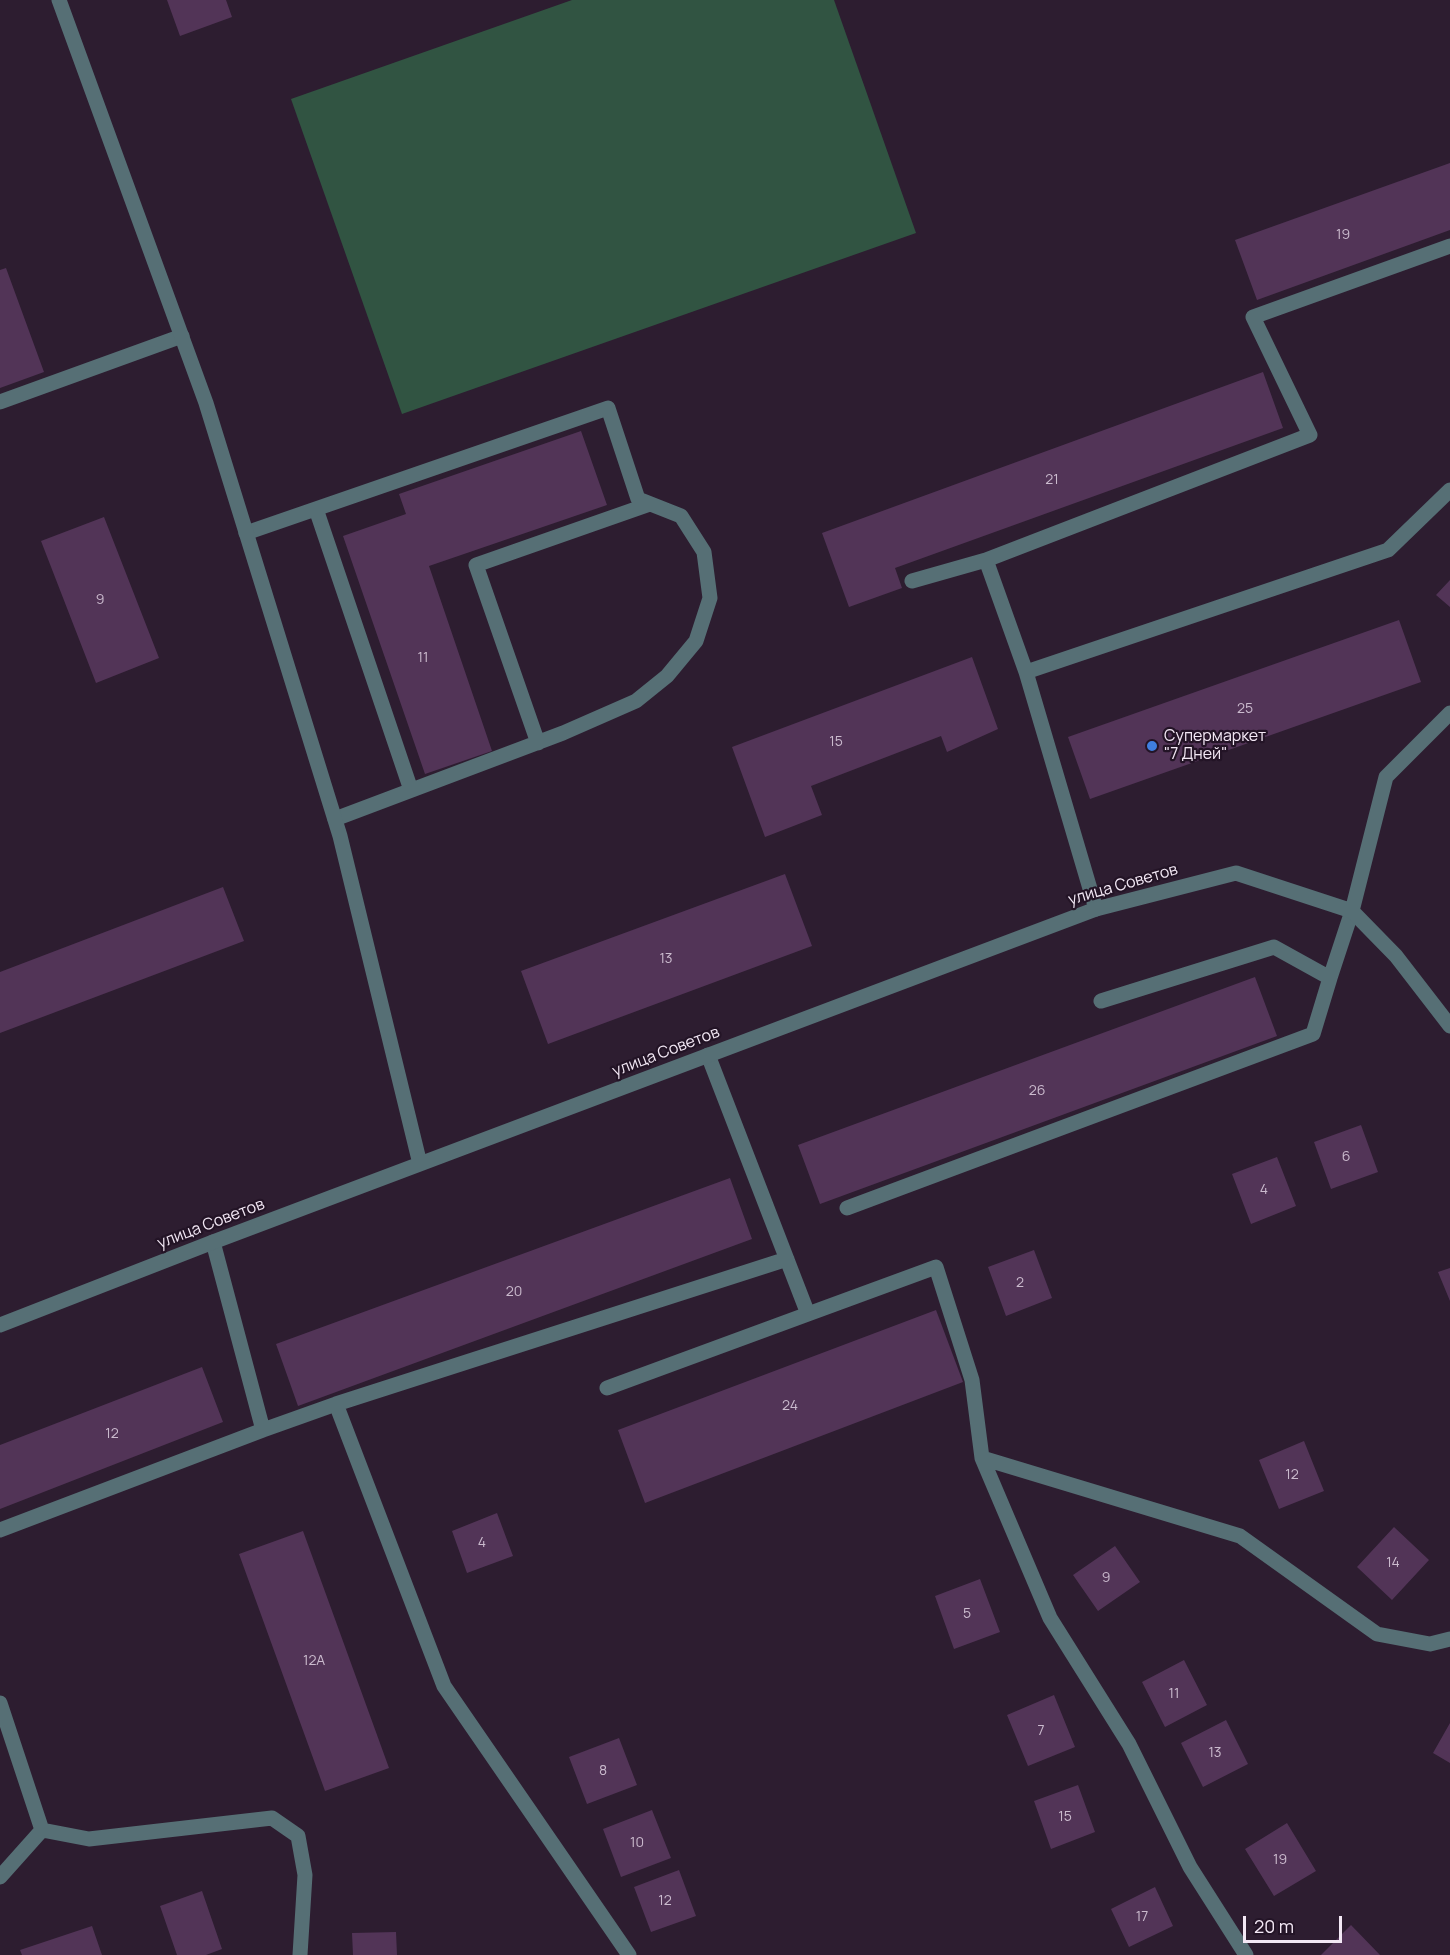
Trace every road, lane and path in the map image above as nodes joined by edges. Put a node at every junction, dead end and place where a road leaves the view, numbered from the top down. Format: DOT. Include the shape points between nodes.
graph roads {
  1 [pos="59,0"];
  2 [pos="1450,246"];
  3 [pos="182,336"];
  4 [pos="0,402"];
  5 [pos="1450,490"];
  6 [pos="650,504"];
  7 [pos="316,509"];
  8 [pos="246,533"];
  9 [pos="986,560"];
  10 [pos="912,581"];
  11 [pos="1026,672"];
  12 [pos="1450,713"];
  13 [pos="537,743"];
  14 [pos="411,790"];
  15 [pos="334,819"];
  16 [pos="1096,909"];
  17 [pos="1352,911"];
  18 [pos="1330,978"];
  19 [pos="1101,1002"];
  20 [pos="1450,1026"];
  21 [pos="708,1055"];
  22 [pos="420,1164"];
  23 [pos="847,1208"];
  24 [pos="213,1242"];
  25 [pos="787,1259"];
  26 [pos="808,1314"];
  27 [pos="0,1325"];
  28 [pos="607,1388"];
  29 [pos="336,1404"];
  30 [pos="263,1430"];
  31 [pos="982,1458"];
  32 [pos="0,1530"];
  33 [pos="1450,1639"];
  34 [pos="0,1703"];
  35 [pos="42,1830"];
  36 [pos="0,1877"];
  37 [pos="300,1955"];
  38 [pos="629,1955"];
  39 [pos="1246,1955"];
  1 -- 3 [label="street"];
  2 -- 9 [label="street" via="1253,317 1310,435"];
  3 -- 4 [label="street"];
  3 -- 8 [label="street"];
  5 -- 11 [label="street" via="1388,550"];
  6 -- 7 [label="street" via="638,499 608,408"];
  6 -- 13 [label="street" via="681,516 704,552 710,598 696,641 667,675 636,701"];
  6 -- 13 [label="street" via="476,565"];
  7 -- 8 [label="street"];
  7 -- 14 [label="street"];
  8 -- 15 [label="street"];
  9 -- 10 [label="street"];
  9 -- 11 [label="street"];
  11 -- 16 [label="street"];
  12 -- 17 [label="street" via="1386,777"];
  13 -- 14 [label="street"];
  14 -- 15 [label="street"];
  15 -- 22 [label="street"];
  16 -- 17 [label="street, улица Советов" via="1236,873"];
  16 -- 21 [label="street, улица Советов"];
  17 -- 18 [label="street"];
  17 -- 20 [label="street" via="1396,956"];
  18 -- 19 [label="street" via="1275,947"];
  18 -- 23 [label="street" via="1313,1034"];
  21 -- 22 [label="street, улица Советов"];
  21 -- 25 [label="street"];
  22 -- 24 [label="street, улица Советов"];
  24 -- 27 [label="street, улица Советов"];
  24 -- 30 [label="street"];
  25 -- 26 [label="street"];
  25 -- 29 [label="street"];
  26 -- 28 [label="street"];
  26 -- 31 [label="street" via="936,1267 972,1380"];
  29 -- 30 [label="street"];
  29 -- 38 [label="street" via="444,1686"];
  30 -- 32 [label="street"];
  31 -- 33 [label="street" via="1240,1536 1377,1634 1430,1644"];
  31 -- 39 [label="street" via="1050,1618 1128,1744 1190,1867"];
  34 -- 35 [label="street"];
  35 -- 36 [label="street"];
  35 -- 37 [label="street" via="89,1839 272,1818 298,1836 305,1875"];
}
